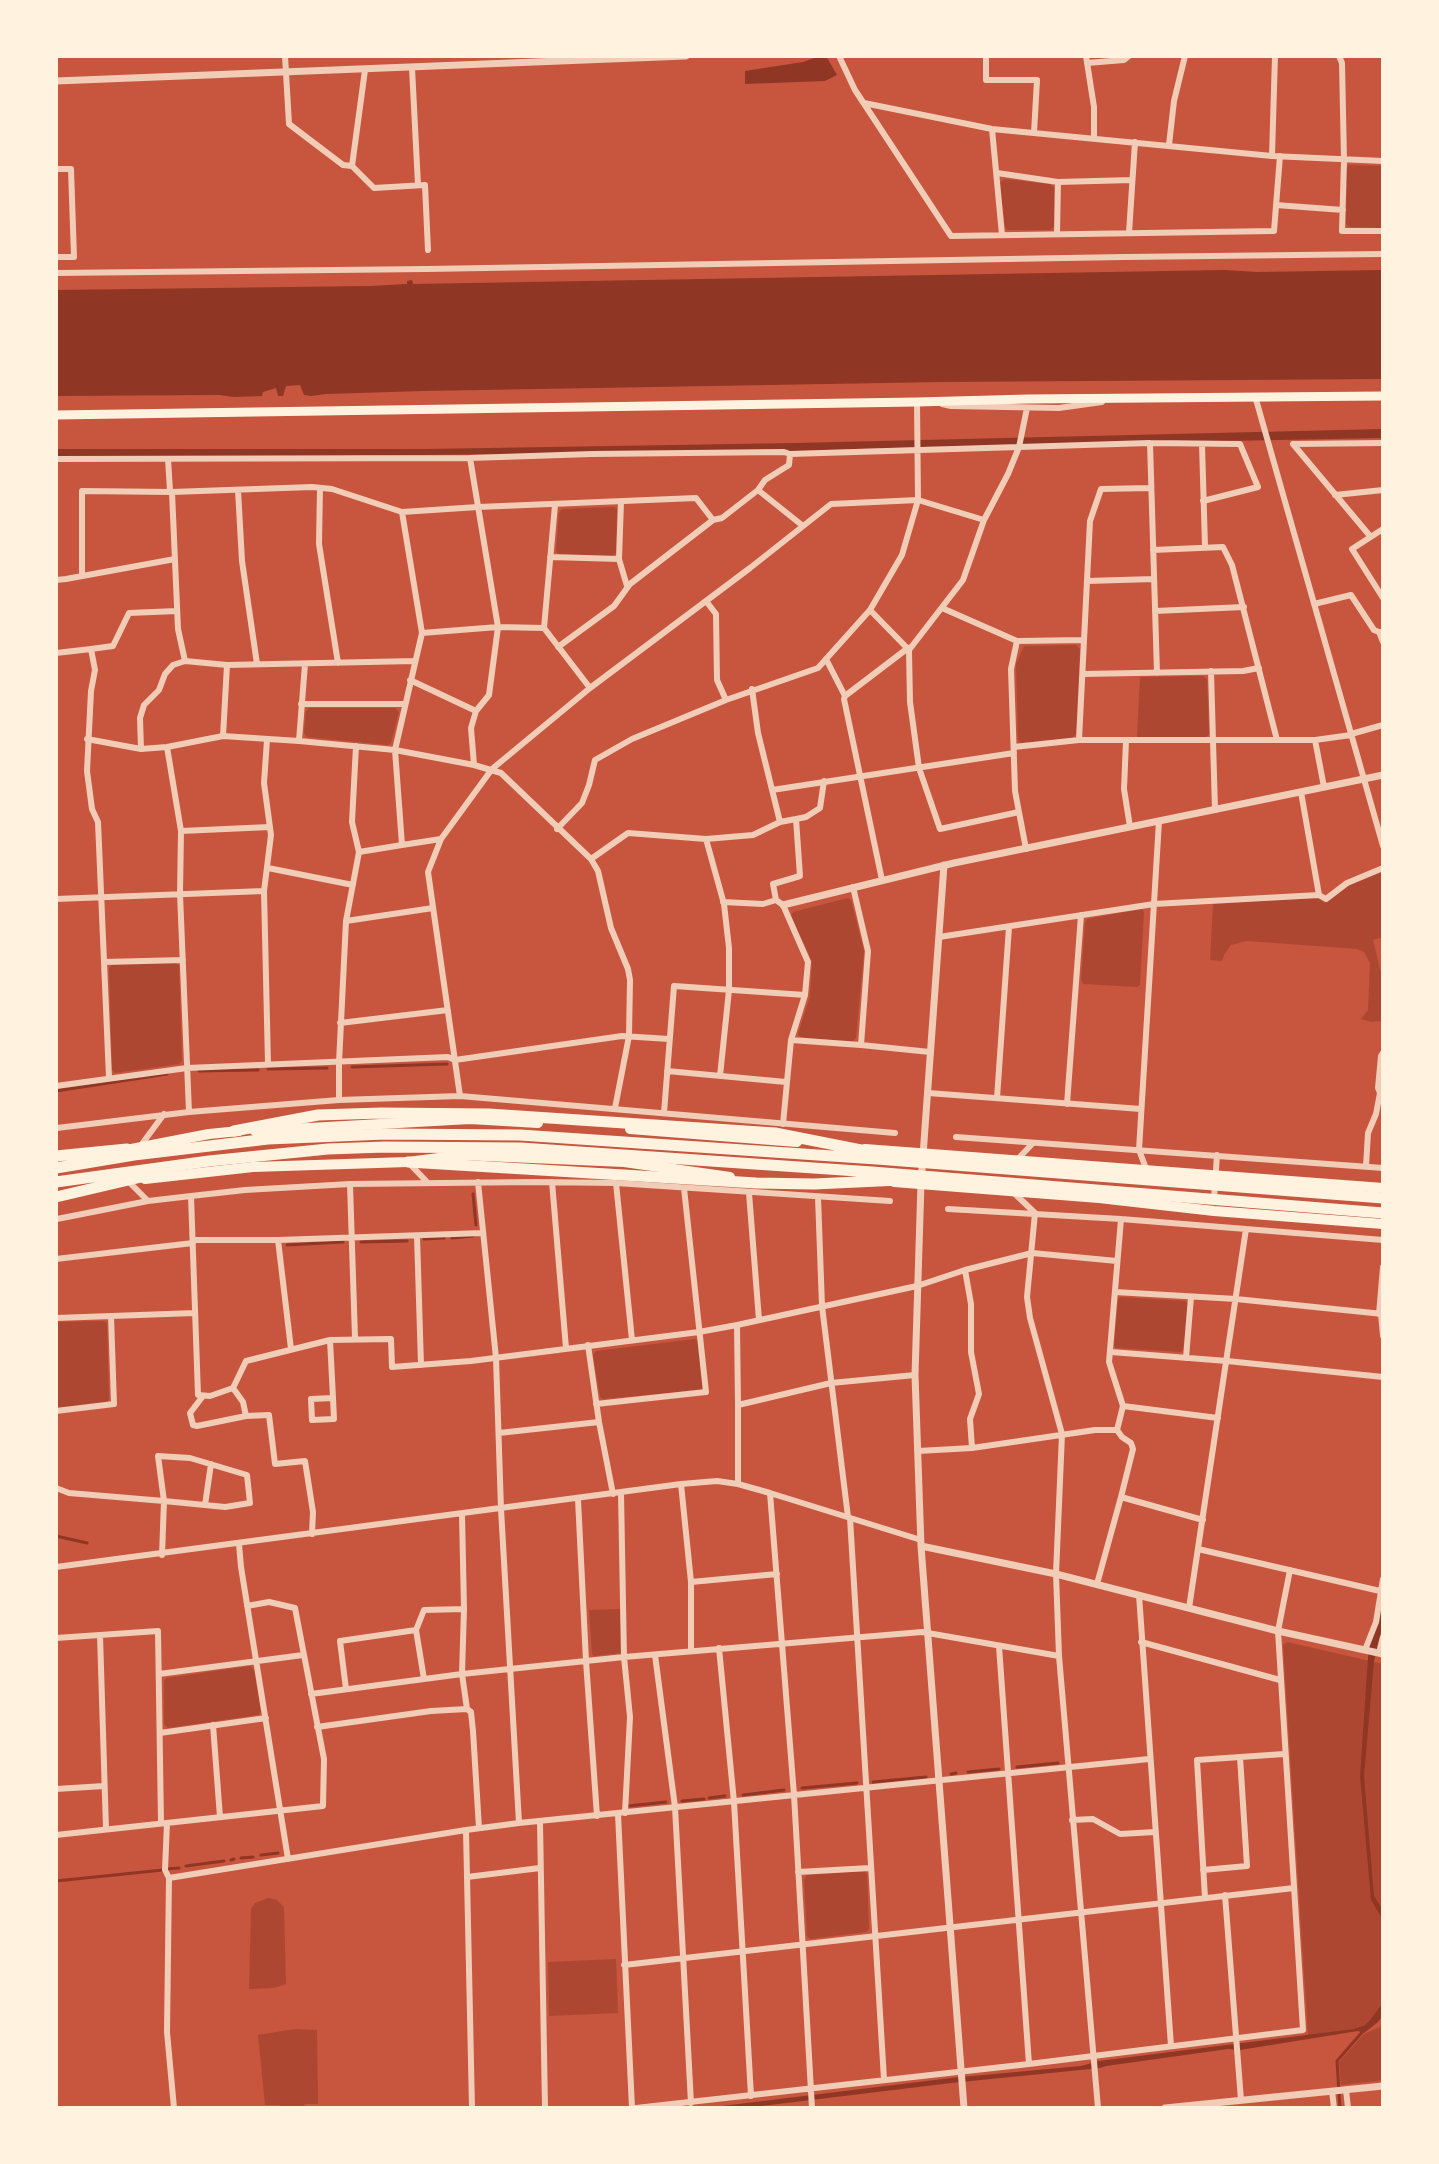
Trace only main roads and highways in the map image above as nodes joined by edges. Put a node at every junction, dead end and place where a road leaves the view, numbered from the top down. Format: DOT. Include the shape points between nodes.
graph roads {
  1 [pos="1383,396"];
  2 [pos="56,415"];
  3 [pos="234,1131"];
  4 [pos="328,1135"];
  5 [pos="56,1156"];
  6 [pos="209,1161"];
  7 [pos="408,1162"];
  8 [pos="935,1164"];
  9 [pos="56,1167"];
  10 [pos="944,1178"];
  11 [pos="56,1182"];
  12 [pos="1383,1188"];
  13 [pos="56,1196"];
  14 [pos="1383,1198"];
  15 [pos="1383,1213"];
  16 [pos="1383,1224"];
  1 -- 2 [label="main road" via="1121,395"];
  3 -- 8 [label="highway" via="318,1115 489,1114 775,1133"];
  3 -- 9 [label="highway"];
  3 -- 12 [label="highway" via="470,1119"];
  4 -- 5 [label="highway"];
  4 -- 8 [label="highway" via="520,1135"];
  4 -- 9 [label="highway" via="206,1145"];
  6 -- 10 [label="highway" via="328,1149 506,1148"];
  6 -- 11 [label="highway"];
  6 -- 13 [label="highway"];
  7 -- 10 [label="highway" via="799,1184"];
  7 -- 13 [label="highway" via="253,1167 128,1181"];
  7 -- 16 [label="highway" via="462,1155 624,1162 738,1178 921,1183"];
  8 -- 14 [label="highway"];
  10 -- 15 [label="highway"];
}
